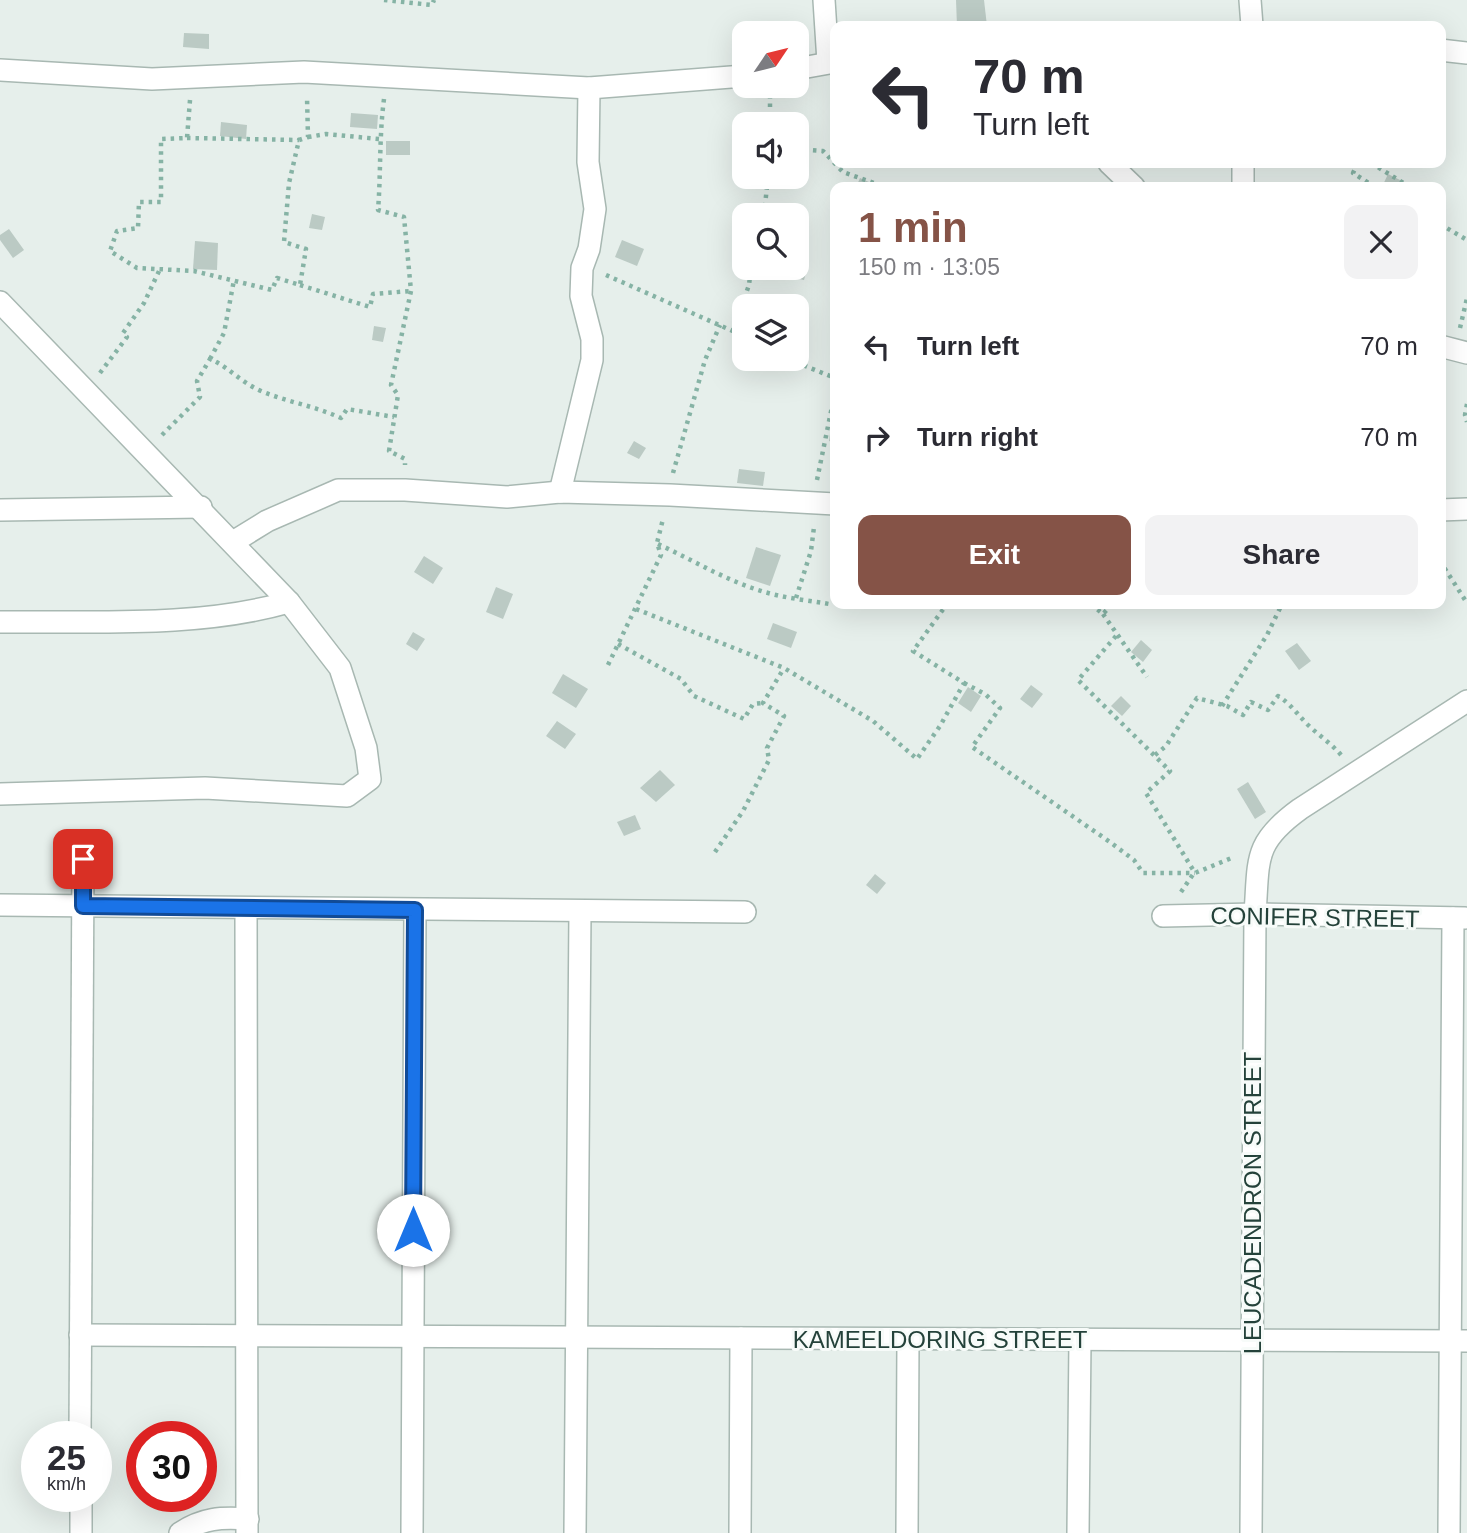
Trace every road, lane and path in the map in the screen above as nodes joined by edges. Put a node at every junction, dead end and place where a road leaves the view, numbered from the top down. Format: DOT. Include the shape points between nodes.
graph roads {
  1 [pos="384,0"];
  2 [pos="434,0"];
  3 [pos="824,0"];
  4 [pos="1250,0"];
  5 [pos="1252,21"];
  6 [pos="830,46"];
  7 [pos="1446,51"];
  8 [pos="1467,53"];
  9 [pos="830,62"];
  10 [pos="809,66"];
  11 [pos="0,70"];
  12 [pos="304,72"];
  13 [pos="192,76"];
  14 [pos="387,76"];
  15 [pos="732,77"];
  16 [pos="589,88"];
  17 [pos="308,136"];
  18 [pos="187,138"];
  19 [pos="379,139"];
  20 [pos="299,141"];
  21 [pos="809,150"];
  22 [pos="830,158"];
  23 [pos="839,168"];
  24 [pos="1114,168"];
  25 [pos="1355,168"];
  26 [pos="1379,168"];
  27 [pos="871,182"];
  28 [pos="1129,182"];
  29 [pos="1367,182"];
  30 [pos="1402,182"];
  31 [pos="1446,228"];
  32 [pos="1467,240"];
  33 [pos="582,268"];
  34 [pos="160,269"];
  35 [pos="234,280"];
  36 [pos="300,285"];
  37 [pos="411,292"];
  38 [pos="0,302"];
  39 [pos="720,325"];
  40 [pos="732,331"];
  41 [pos="1446,348"];
  42 [pos="1467,353"];
  43 [pos="210,359"];
  44 [pos="809,368"];
  45 [pos="830,377"];
  46 [pos="85,390"];
  47 [pos="1467,404"];
  48 [pos="830,411"];
  49 [pos="394,417"];
  50 [pos="1467,422"];
  51 [pos="145,452"];
  52 [pos="405,490"];
  53 [pos="560,492"];
  54 [pos="670,495"];
  55 [pos="825,504"];
  56 [pos="201,507"];
  57 [pos="1467,509"];
  58 [pos="0,510"];
  59 [pos="1446,510"];
  60 [pos="233,542"];
  61 [pos="657,543"];
  62 [pos="1446,570"];
  63 [pos="796,598"];
  64 [pos="289,602"];
  65 [pos="1467,603"];
  66 [pos="829,604"];
  67 [pos="636,609"];
  68 [pos="943,609"];
  69 [pos="1097,609"];
  70 [pos="1108,609"];
  71 [pos="1280,609"];
  72 [pos="1103,614"];
  73 [pos="0,622"];
  74 [pos="1116,636"];
  75 [pos="618,645"];
  76 [pos="608,665"];
  77 [pos="784,668"];
  78 [pos="1147,677"];
  79 [pos="964,683"];
  80 [pos="1467,701"];
  81 [pos="762,703"];
  82 [pos="1222,707"];
  83 [pos="1155,755"];
  84 [pos="1355,774"];
  85 [pos="0,794"];
  86 [pos="1262,846"];
  87 [pos="715,852"];
  88 [pos="83,859"];
  89 [pos="1195,873"];
  90 [pos="0,905"];
  91 [pos="83,906"];
  92 [pos="246,909"];
  93 [pos="415,910"];
  94 [pos="580,911"];
  95 [pos="745,912"];
  96 [pos="1255,914"];
  97 [pos="1163,916"];
  98 [pos="1460,918"];
  99 [pos="80,1335"];
  100 [pos="245,1336"];
  101 [pos="413,1336"];
  102 [pos="576,1337"];
  103 [pos="741,1338"];
  104 [pos="908,1339"];
  105 [pos="1080,1340"];
  106 [pos="1251,1341"];
  107 [pos="1458,1341"];
  108 [pos="80,1421"];
  109 [pos="81,1512"];
  110 [pos="248,1526"];
  111 [pos="81,1533"];
  112 [pos="180,1533"];
  113 [pos="412,1533"];
  114 [pos="575,1533"];
  115 [pos="740,1533"];
  116 [pos="907,1533"];
  117 [pos="1078,1533"];
  118 [pos="1251,1533"];
  119 [pos="1449,1533"];
  1 -- 2 [label="path" via="432,5"];
  3 -- 6 [label="street"];
  4 -- 5 [label="street"];
  7 -- 8 [label="street"];
  9 -- 10 [label="street"];
  11 -- 13 [label="street" via="140,78"];
  12 -- 13 [label="street"];
  12 -- 14 [label="street"];
  12 -- 17 [label="path"];
  13 -- 18 [label="path"];
  14 -- 16 [label="street"];
  14 -- 19 [label="path"];
  15 -- 16 [label="street"];
  16 -- 33 [label="street" via="588,162 595,209"];
  17 -- 19 [label="path"];
  17 -- 20 [label="path"];
  18 -- 20 [label="path"];
  18 -- 34 [label="path" via="160,139 161,202 139,202 138,228 117,231 110,251 137,268"];
  19 -- 37 [label="path" via="378,210 404,217"];
  20 -- 36 [label="path" via="289,183 284,242 306,249"];
  21 -- 22 [label="path" via="823,151"];
  23 -- 27 [label="path"];
  24 -- 28 [label="street"];
  25 -- 29 [label="path" via="1353,173"];
  26 -- 30 [label="path"];
  31 -- 32 [label="path"];
  33 -- 39 [label="path" via="618,279 644,295"];
  33 -- 53 [label="street" via="582,307 592,339 592,360"];
  34 -- 35 [label="path"];
  34 -- 46 [label="path" via="123,333 127,337 116,355"];
  35 -- 36 [label="path" via="272,290 277,278"];
  35 -- 43 [label="path" via="224,333"];
  36 -- 37 [label="path" via="370,307 373,294"];
  37 -- 49 [label="path" via="391,385 398,395"];
  38 -- 46 [label="street"];
  39 -- 40 [label="path"];
  39 -- 54 [label="path" via="689,413"];
  41 -- 42 [label="street"];
  43 -- 49 [label="path" via="261,391 341,418 347,409"];
  43 -- 51 [label="path" via="197,381 200,397"];
  44 -- 45 [label="path"];
  46 -- 51 [label="street"];
  47 -- 50 [label="path"];
  48 -- 55 [label="path" via="822,442"];
  49 -- 52 [label="path" via="389,450 405,459"];
  51 -- 56 [label="street"];
  52 -- 53 [label="street" via="507,497"];
  52 -- 60 [label="street" via="338,490 267,521"];
  53 -- 54 [label="street"];
  54 -- 55 [label="street"];
  54 -- 61 [label="path"];
  55 -- 63 [label="path"];
  56 -- 58 [label="street"];
  56 -- 60 [label="street"];
  57 -- 59 [label="street"];
  60 -- 64 [label="street"];
  61 -- 63 [label="path" via="705,570 776,596"];
  61 -- 67 [label="path" via="661,555"];
  62 -- 65 [label="path"];
  63 -- 66 [label="path"];
  64 -- 73 [label="street" via="200,617"];
  64 -- 85 [label="street" via="340,668 366,748 370,779 347,796 205,788"];
  67 -- 75 [label="path"];
  67 -- 77 [label="path"];
  68 -- 79 [label="path" via="913,650"];
  69 -- 72 [label="path"];
  70 -- 72 [label="path"];
  71 -- 82 [label="path"];
  72 -- 74 [label="path"];
  74 -- 78 [label="path"];
  74 -- 83 [label="path" via="1079,680"];
  75 -- 76 [label="path"];
  75 -- 81 [label="path" via="681,679 694,696 744,719 753,704"];
  77 -- 79 [label="path" via="873,721 917,759"];
  77 -- 81 [label="path"];
  79 -- 89 [label="path" via="1000,708 972,747 1110,842 1143,873"];
  80 -- 84 [label="street"];
  81 -- 87 [label="path" via="784,716 767,748 769,760"];
  82 -- 83 [label="path" via="1197,698 1166,746"];
  82 -- 84 [label="path" via="1243,715 1251,702 1268,710 1278,696 1318,730"];
  83 -- 89 [label="path" via="1170,771 1146,793"];
  84 -- 86 [label="street" via="1278,825"];
  86 -- 89 [label="path"];
  86 -- 96 [label="street, LEUCADENDRON STREET"];
  88 -- 91 [label="street"];
  90 -- 91 [label="street"];
  91 -- 92 [label="street"];
  91 -- 99 [label="street"];
  92 -- 93 [label="street"];
  92 -- 100 [label="street"];
  93 -- 94 [label="street"];
  93 -- 101 [label="street"];
  94 -- 95 [label="street"];
  94 -- 102 [label="street"];
  96 -- 97 [label="street, CONIFER STREET"];
  96 -- 98 [label="street, CONIFER STREET"];
  96 -- 106 [label="street, LEUCADENDRON STREET"];
  98 -- 107 [label="street"];
  99 -- 100 [label="street, KAMEELDORING STREET"];
  99 -- 108 [label="street"];
  100 -- 101 [label="street, KAMEELDORING STREET"];
  100 -- 110 [label="street"];
  101 -- 102 [label="street, KAMEELDORING STREET"];
  101 -- 113 [label="street"];
  102 -- 103 [label="street, KAMEELDORING STREET"];
  102 -- 114 [label="street"];
  103 -- 104 [label="street, KAMEELDORING STREET"];
  103 -- 115 [label="street"];
  104 -- 105 [label="street, KAMEELDORING STREET"];
  104 -- 116 [label="street"];
  105 -- 106 [label="street, KAMEELDORING STREET"];
  105 -- 117 [label="street"];
  106 -- 107 [label="street, KAMEELDORING STREET"];
  106 -- 118 [label="street, LEUCADENDRON STREET"];
  107 -- 119 [label="street"];
  109 -- 111 [label="street"];
  110 -- 112 [label="street" via="211,1518"];
}
